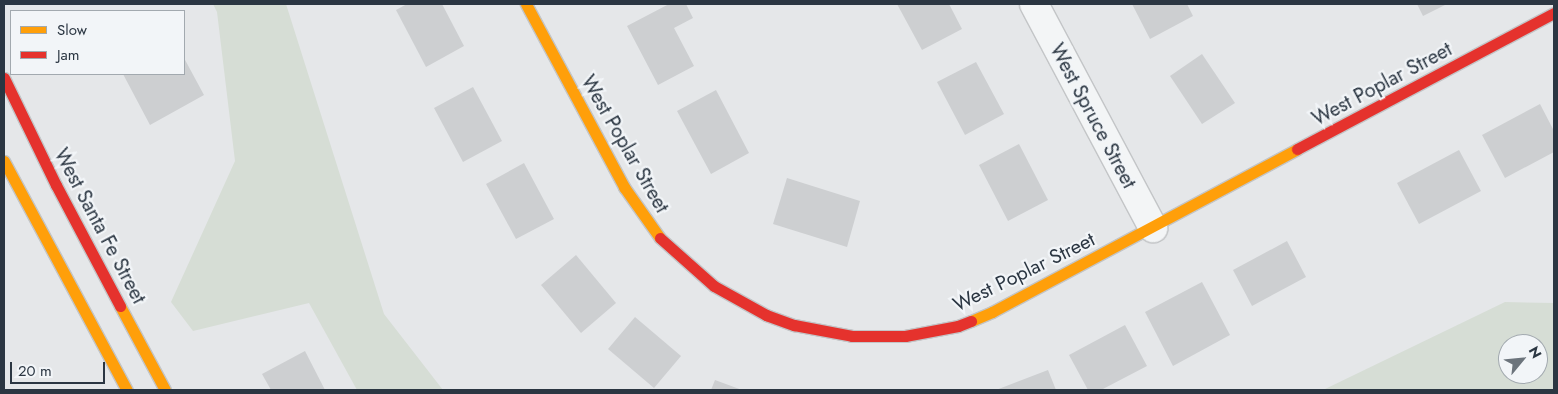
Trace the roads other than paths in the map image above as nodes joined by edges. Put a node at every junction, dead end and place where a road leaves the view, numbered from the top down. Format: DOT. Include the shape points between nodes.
graph roads {
  1 [pos="526,4"];
  2 [pos="1034,4"];
  3 [pos="1554,13"];
  4 [pos="4,78"];
  5 [pos="4,161"];
  6 [pos="1153,228"];
  7 [pos="127,390"];
  8 [pos="165,390"];
  1 -- 6 [label="street, West Poplar Street" via="624,187 647,222 667,246 714,286 775,318 822,332 852,336 905,336 958,326 992,312"];
  2 -- 6 [label="street, West Spruce Street"];
  3 -- 6 [label="street, West Poplar Street"];
  4 -- 8 [label="street, West Santa Fe Street" via="56,186"];
  5 -- 7 [label="street"];
}
